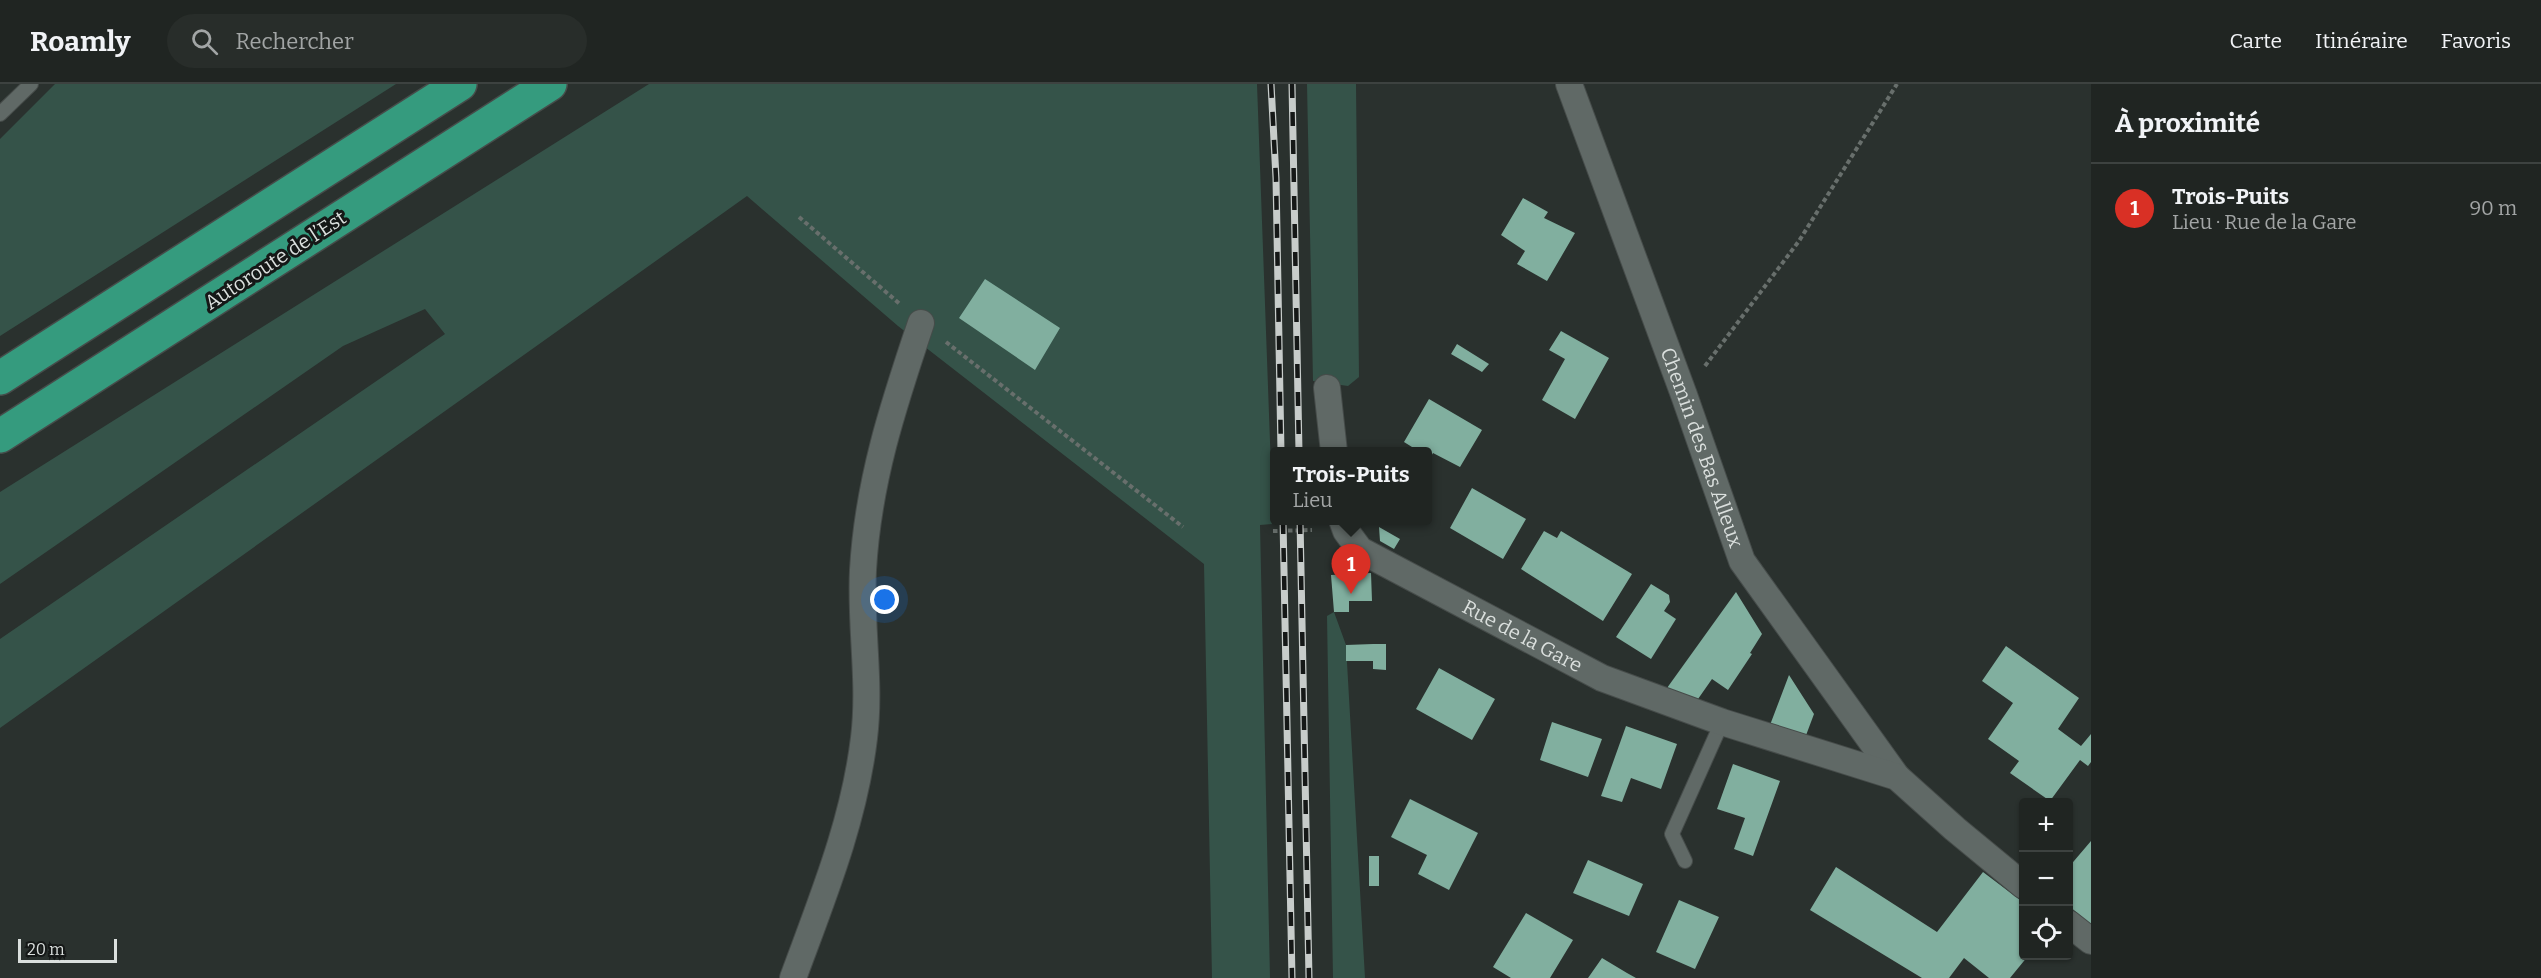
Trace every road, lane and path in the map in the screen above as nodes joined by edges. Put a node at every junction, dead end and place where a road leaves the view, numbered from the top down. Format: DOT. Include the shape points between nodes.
graph roads {
  1 [pos="31,84"];
  2 [pos="460,84"];
  3 [pos="550,84"];
  4 [pos="1569,84"];
  5 [pos="1897,84"];
  6 [pos="0,114"];
  7 [pos="800,217"];
  8 [pos="921,323"];
  9 [pos="0,378"];
  10 [pos="1327,388"];
  11 [pos="1684,395"];
  12 [pos="0,436"];
  13 [pos="1333,447"];
  14 [pos="1344,525"];
  15 [pos="1183,527"];
  16 [pos="1312,530"];
  17 [pos="1273,531"];
  18 [pos="1722,722"];
  19 [pos="1897,777"];
  20 [pos="1685,861"];
  21 [pos="2019,882"];
  22 [pos="2073,927"];
  23 [pos="2091,941"];
  24 [pos="793,978"];
  1 -- 6 [label="lane"];
  2 -- 9 [label="highway"];
  3 -- 12 [label="highway, Autoroute de l’Est"];
  4 -- 11 [label="street, Chemin des Bas Alleux"];
  5 -- 11 [label="path" via="1799,241"];
  7 -- 8 [label="path"];
  8 -- 15 [label="path"];
  8 -- 24 [label="street" via="891,410 867,519 863,573 867,701 857,782 842,843"];
  10 -- 13 [label="street"];
  11 -- 19 [label="street, Chemin des Bas Alleux" via="1742,561"];
  14 -- 18 [label="street, Rue de la Gare" via="1360,550 1602,678"];
  16 -- 17 [label="path"];
  18 -- 19 [label="street, Rue de la Gare"];
  18 -- 20 [label="lane" via="1672,834"];
  19 -- 21 [label="street, Rue de la Gare"];
  22 -- 23 [label="street"];
}
